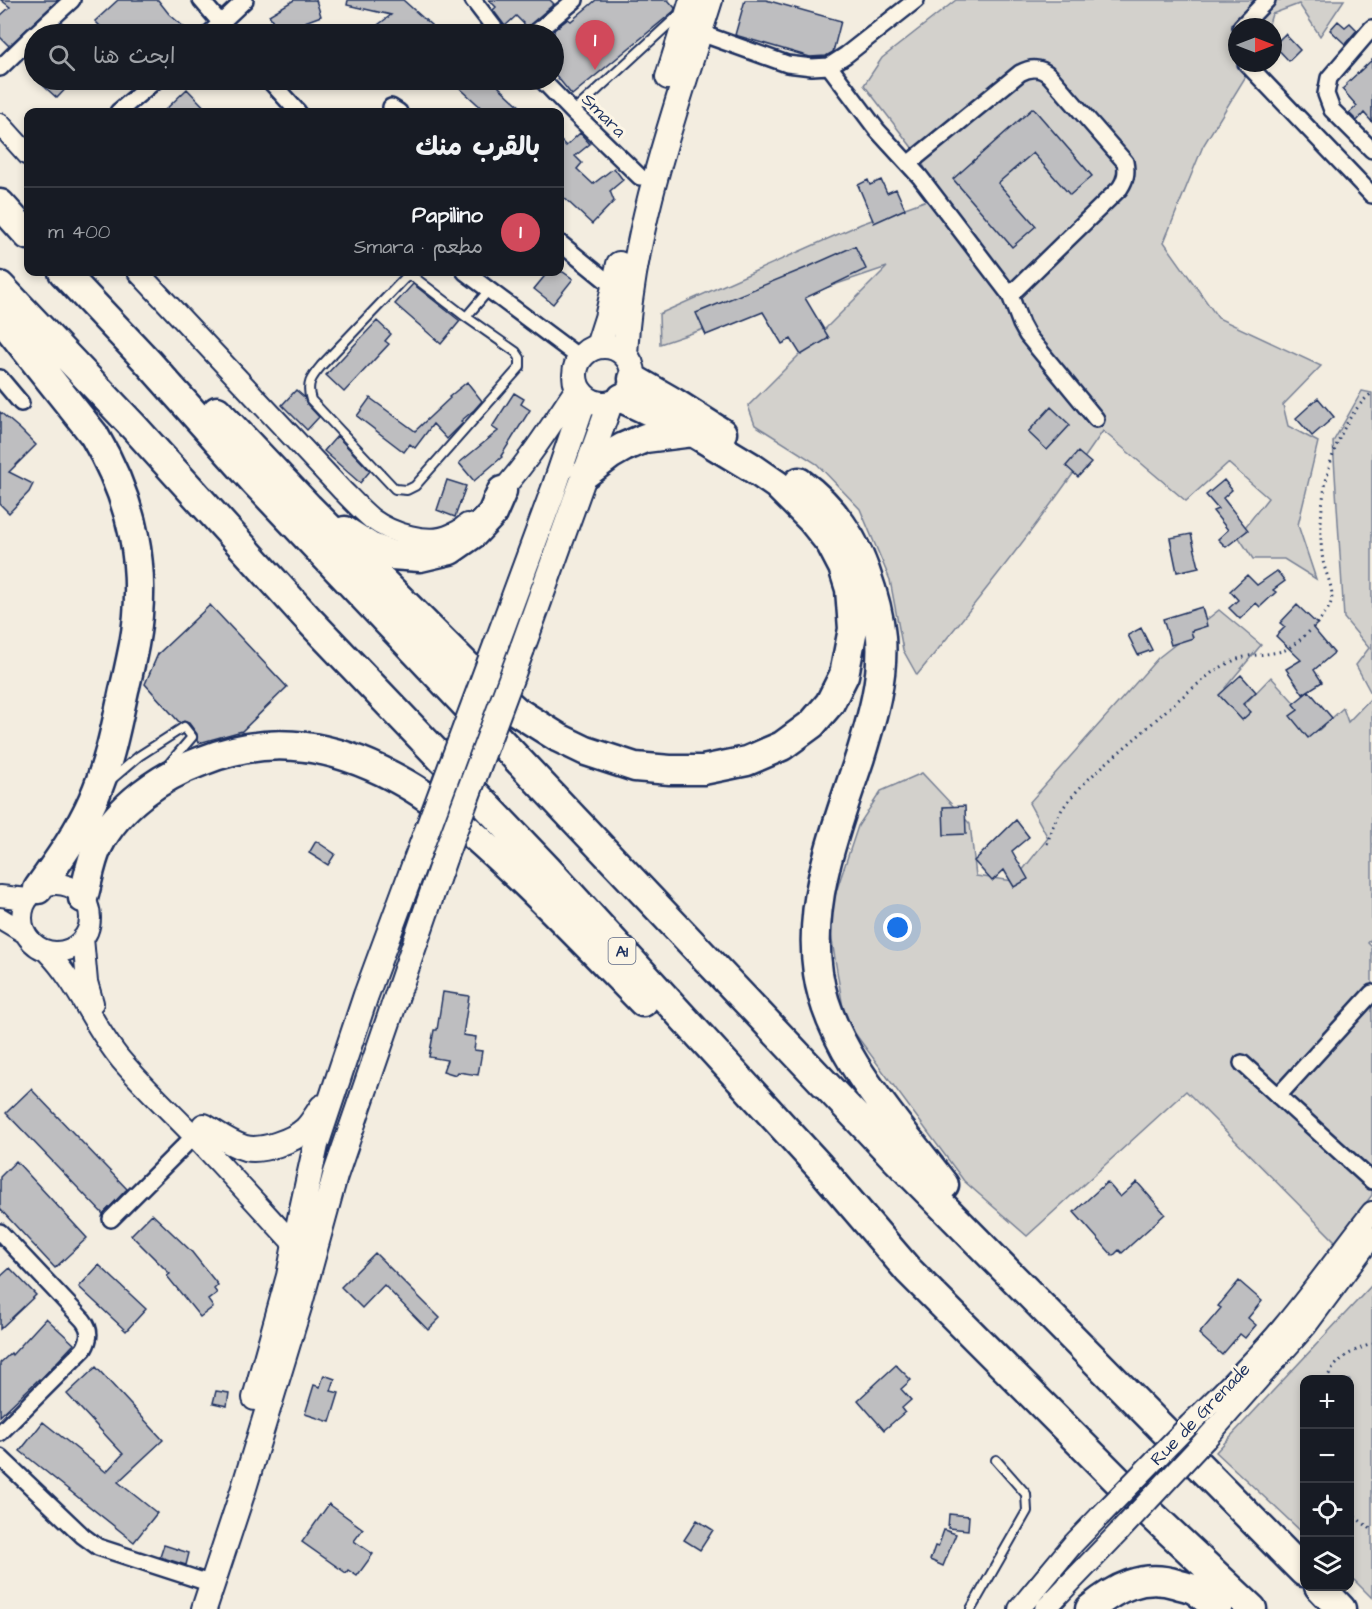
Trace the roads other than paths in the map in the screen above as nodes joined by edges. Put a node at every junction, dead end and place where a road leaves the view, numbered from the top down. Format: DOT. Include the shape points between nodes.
graph roads {
  1 [pos="72,0"];
  2 [pos="201,0"];
  3 [pos="245,0"];
  4 [pos="473,0"];
  5 [pos="575,0"];
  6 [pos="916,0"];
  7 [pos="1267,0"];
  8 [pos="695,13"];
  9 [pos="1250,18"];
  10 [pos="47,24"];
  11 [pos="221,24"];
  12 [pos="228,24"];
  13 [pos="492,24"];
  14 [pos="546,24"];
  15 [pos="1372,28"];
  16 [pos="24,45"];
  17 [pos="829,66"];
  18 [pos="0,68"];
  19 [pos="1255,72"];
  20 [pos="144,90"];
  21 [pos="278,90"];
  22 [pos="552,90"];
  23 [pos="123,108"];
  24 [pos="294,108"];
  25 [pos="573,112"];
  26 [pos="0,124"];
  27 [pos="1372,150"];
  28 [pos="24,151"];
  29 [pos="908,164"];
  30 [pos="640,177"];
  31 [pos="1372,195"];
  32 [pos="0,204"];
  33 [pos="24,231"];
  34 [pos="564,246"];
  35 [pos="67,276"];
  36 [pos="142,276"];
  37 [pos="470,276"];
  38 [pos="0,286"];
  39 [pos="614,287"];
  40 [pos="489,290"];
  41 [pos="1010,295"];
  42 [pos="0,317"];
  43 [pos="466,317"];
  44 [pos="589,352"];
  45 [pos="147,361"];
  46 [pos="0,378"];
  47 [pos="623,384"];
  48 [pos="581,392"];
  49 [pos="21,403"];
  50 [pos="1096,419"];
  51 [pos="693,432"];
  52 [pos="585,474"];
  53 [pos="502,491"];
  54 [pos="308,507"];
  55 [pos="95,794"];
  56 [pos="140,796"];
  57 [pos="33,894"];
  58 [pos="0,896"];
  59 [pos="83,898"];
  60 [pos="0,918"];
  61 [pos="25,933"];
  62 [pos="83,938"];
  63 [pos="46,951"];
  64 [pos="1372,993"];
  65 [pos="1242,1063"];
  66 [pos="334,1090"];
  67 [pos="1278,1096"];
  68 [pos="199,1131"];
  69 [pos="1372,1181"];
  70 [pos="1372,1212"];
  71 [pos="111,1219"];
  72 [pos="1372,1237"];
  73 [pos="3,1242"];
  74 [pos="305,1247"];
  75 [pos="908,1270"];
  76 [pos="1021,1284"];
  77 [pos="0,1433"];
  78 [pos="0,1457"];
  79 [pos="996,1460"];
  80 [pos="1300,1567"];
  81 [pos="205,1581"];
  82 [pos="1323,1591"];
  83 [pos="188,1609"];
  84 [pos="204,1609"];
  85 [pos="971,1609"];
  86 [pos="1019,1609"];
  87 [pos="1045,1609"];
  88 [pos="1090,1609"];
  89 [pos="1217,1609"];
  90 [pos="1252,1609"];
  91 [pos="1341,1609"];
  1 -- 10 [label="street"];
  2 -- 11 [label="street"];
  3 -- 12 [label="street"];
  4 -- 13 [label="street"];
  5 -- 14 [label="street"];
  6 -- 17 [label="street"];
  7 -- 9 [label="street"];
  8 -- 17 [label="street" via="787,64"];
  8 -- 25 [label="lane"];
  8 -- 30 [label="main road" via="655,121"];
  8 -- 47 [label="main road" via="629,300"];
  15 -- 27 [label="street" via="1329,78 1326,94 1332,110"];
  16 -- 18 [label="street"];
  17 -- 29 [label="street"];
  19 -- 31 [label="street"];
  20 -- 23 [label="street"];
  21 -- 24 [label="street"];
  22 -- 25 [label="street, Smara"];
  25 -- 30 [label="street, Smara"];
  26 -- 28 [label="street"];
  29 -- 41 [label="street"];
  29 -- 41 [label="street" via="1020,73 1035,68 1050,76 1125,162 1126,175 1120,188"];
  30 -- 39 [label="main road"];
  32 -- 33 [label="highway"];
  34 -- 39 [label="street"];
  35 -- 45 [label="highway"];
  36 -- 53 [label="street" via="341,489 389,529 423,538 450,536"];
  37 -- 40 [label="street"];
  38 -- 75 [label="highway, A1" via="310,621 547,869 819,1166"];
  39 -- 44 [label="main road" via="607,318"];
  40 -- 43 [label="lane"];
  40 -- 44 [label="street"];
  41 -- 50 [label="street" via="1024,330"];
  42 -- 55 [label="highway" via="94,435 117,478 136,542 139,593 134,644 111,748"];
  43 -- 43 [label="lane" via="516,352 520,367 415,486 396,489 311,400 311,378 410,276"];
  44 -- 47 [label="main road" via="608,345 617,348"];
  44 -- 48 [label="main road" via="575,367 574,377"];
  45 -- 54 [label="highway" via="206,400"];
  45 -- 76 [label="highway" via="254,481 556,801 897,1160"];
  46 -- 49 [label="street"];
  47 -- 48 [label="main road" via="597,404"];
  47 -- 51 [label="highway"];
  47 -- 52 [label="main road"];
  47 -- 76 [label="highway" via="673,402 809,489 835,515 860,556 876,600 881,638 879,683 872,719 823,879 815,939 818,975 829,1016 849,1058"];
  48 -- 53 [label="street"];
  48 -- 66 [label="main road, bridge" via="553,491"];
  51 -- 52 [label="highway" via="645,438 610,455"];
  51 -- 54 [label="highway" via="777,485 831,544 850,589 853,629 844,675 830,703 812,724 782,746 747,762 703,770 634,766 559,738 508,704"];
  52 -- 74 [label="main road, bridge"];
  53 -- 54 [label="highway" via="492,514 473,534 450,550 420,557 392,555 370,547"];
  55 -- 56 [label="lane" via="139,756 184,727 192,736"];
  55 -- 57 [label="highway" via="67,848"];
  56 -- 59 [label="highway" via="98,846"];
  56 -- 75 [label="highway" via="193,764 269,745 327,750 398,779 443,810 528,886 777,1145"];
  57 -- 58 [label="street"];
  57 -- 59 [label="street" via="52,885 66,886"];
  57 -- 61 [label="street" via="23,912"];
  59 -- 62 [label="street" via="90,918"];
  60 -- 61 [label="street"];
  61 -- 63 [label="street"];
  62 -- 63 [label="street" via="67,950"];
  62 -- 68 [label="street" via="90,997 107,1027"];
  63 -- 68 [label="street" via="72,981 111,1047 136,1076"];
  64 -- 67 [label="street"];
  65 -- 67 [label="street"];
  66 -- 68 [label="main road" via="307,1129 277,1145 246,1148"];
  66 -- 74 [label="main road" via="316,1145"];
  67 -- 69 [label="street"];
  68 -- 71 [label="street"];
  68 -- 74 [label="street"];
  70 -- 86 [label="street, Rue de Grenade, bridge" via="1259,1354 1099,1517"];
  72 -- 87 [label="street, Rue de Grenade, bridge" via="1306,1326 1206,1439"];
  73 -- 77 [label="street" via="83,1320 90,1333 84,1349"];
  74 -- 81 [label="main road" via="299,1307 243,1491"];
  75 -- 90 [label="highway, A1" via="1151,1514"];
  76 -- 80 [label="highway"];
  78 -- 81 [label="street" via="88,1541"];
  79 -- 85 [label="lane" via="1026,1494 1027,1511"];
  81 -- 83 [label="main road"];
  81 -- 84 [label="main road"];
  82 -- 91 [label="highway"];
  88 -- 89 [label="highway" via="1123,1586 1146,1580 1194,1590"];
}
